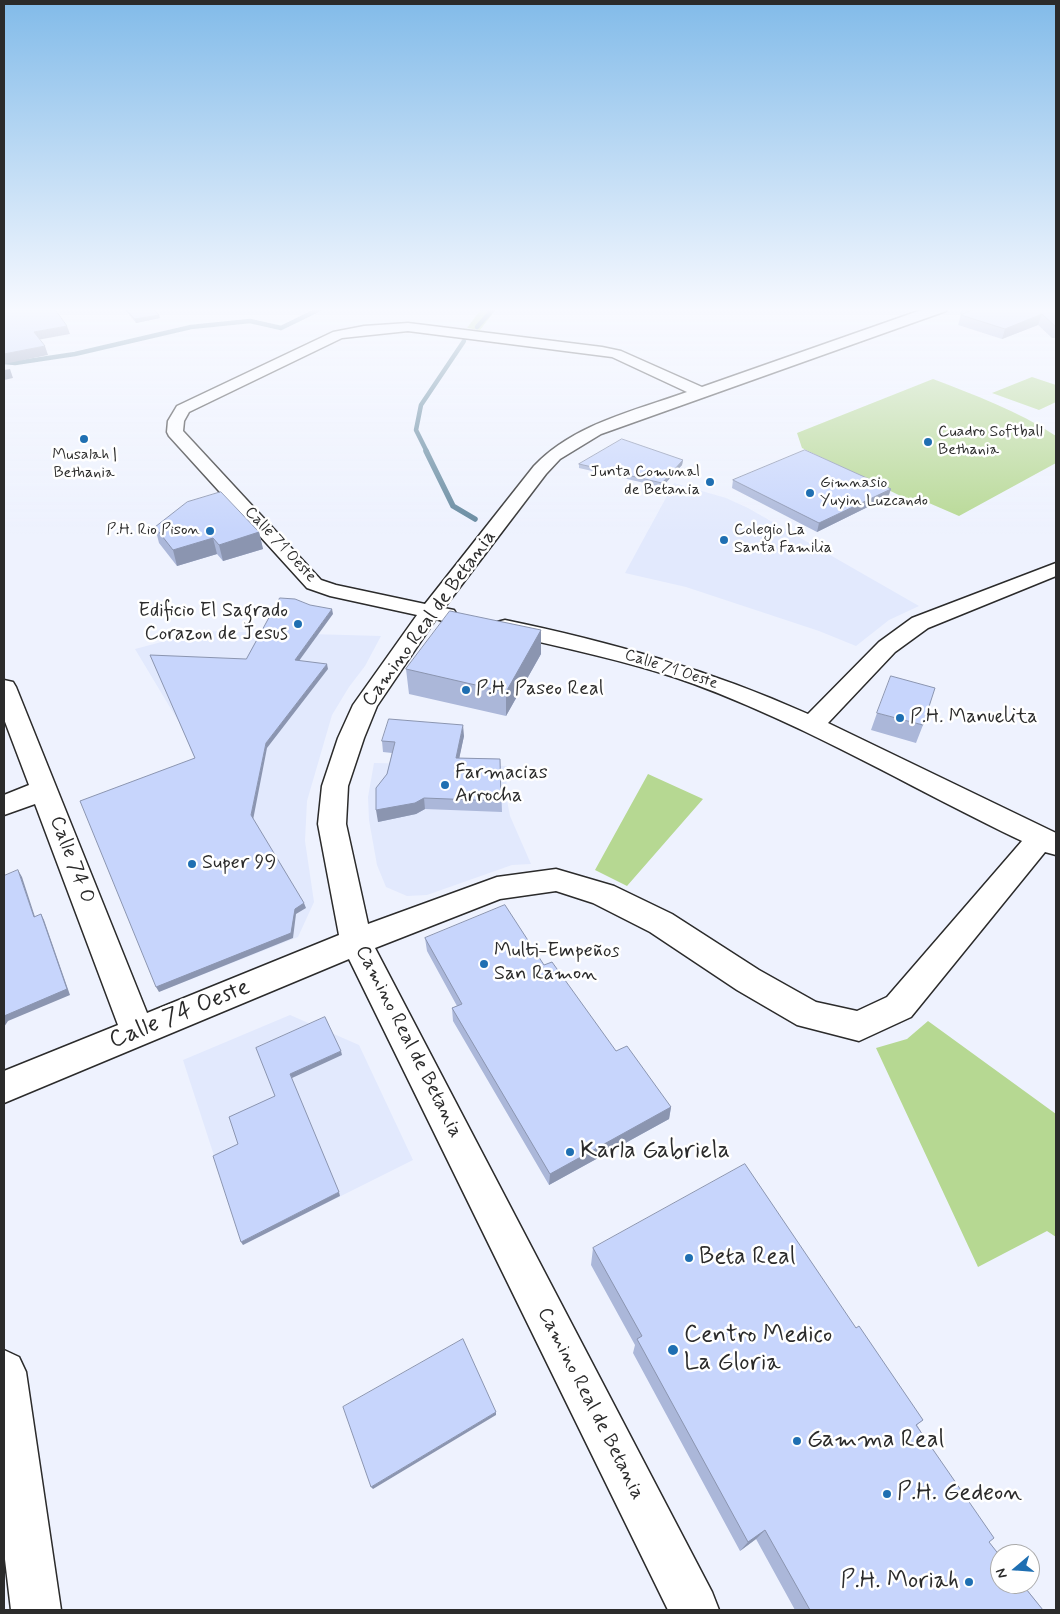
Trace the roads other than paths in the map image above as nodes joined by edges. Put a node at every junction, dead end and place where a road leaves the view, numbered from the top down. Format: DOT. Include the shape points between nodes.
graph roads {
  1 [pos="237,383"];
  2 [pos="681,383"];
  3 [pos="725,383"];
  4 [pos="700,392"];
  5 [pos="1056,569"];
  6 [pos="430,612"];
  7 [pos="4,687"];
  8 [pos="812,725"];
  9 [pos="44,790"];
  10 [pos="4,805"];
  11 [pos="1049,842"];
  12 [pos="356,942"];
  13 [pos="138,1033"];
  14 [pos="4,1087"];
  15 [pos="4,1372"];
  16 [pos="15,1554"];
  17 [pos="36,1610"];
  18 [pos="694,1610"];
  1 -- 6 [label="street, Calle 71 Oeste" via="183,409 176,421 175,432 314,584"];
  2 -- 4 [label="street, Calle 71 Oeste"];
  3 -- 4 [label="street, Camino Real de Betania"];
  4 -- 6 [label="street, Camino Real de Betania" via="595,430 554,455"];
  5 -- 8 [label="street" via="920,623 887,647"];
  6 -- 8 [label="street, Calle 71 Oeste" via="542,634 644,659 730,690"];
  6 -- 12 [label="street, Camino Real de Betania" via="365,705 335,786 332,824"];
  7 -- 9 [label="street, Calle 74 O"];
  8 -- 11 [label="street, Calle 71 Oeste"];
  9 -- 10 [label="street"];
  9 -- 13 [label="street, Calle 74 O"];
  11 -- 12 [label="street, Calle 74 Oeste" via="899,1007 859,1026 809,1015 661,923 603,894 556,880 497,888"];
  12 -- 13 [label="street, Calle 74 Oeste"];
  12 -- 18 [label="street, Camino Real de Betania"];
  13 -- 14 [label="street, Calle 74 Oeste"];
  15 -- 16 [label="street"];
  16 -- 17 [label="street"];
}
